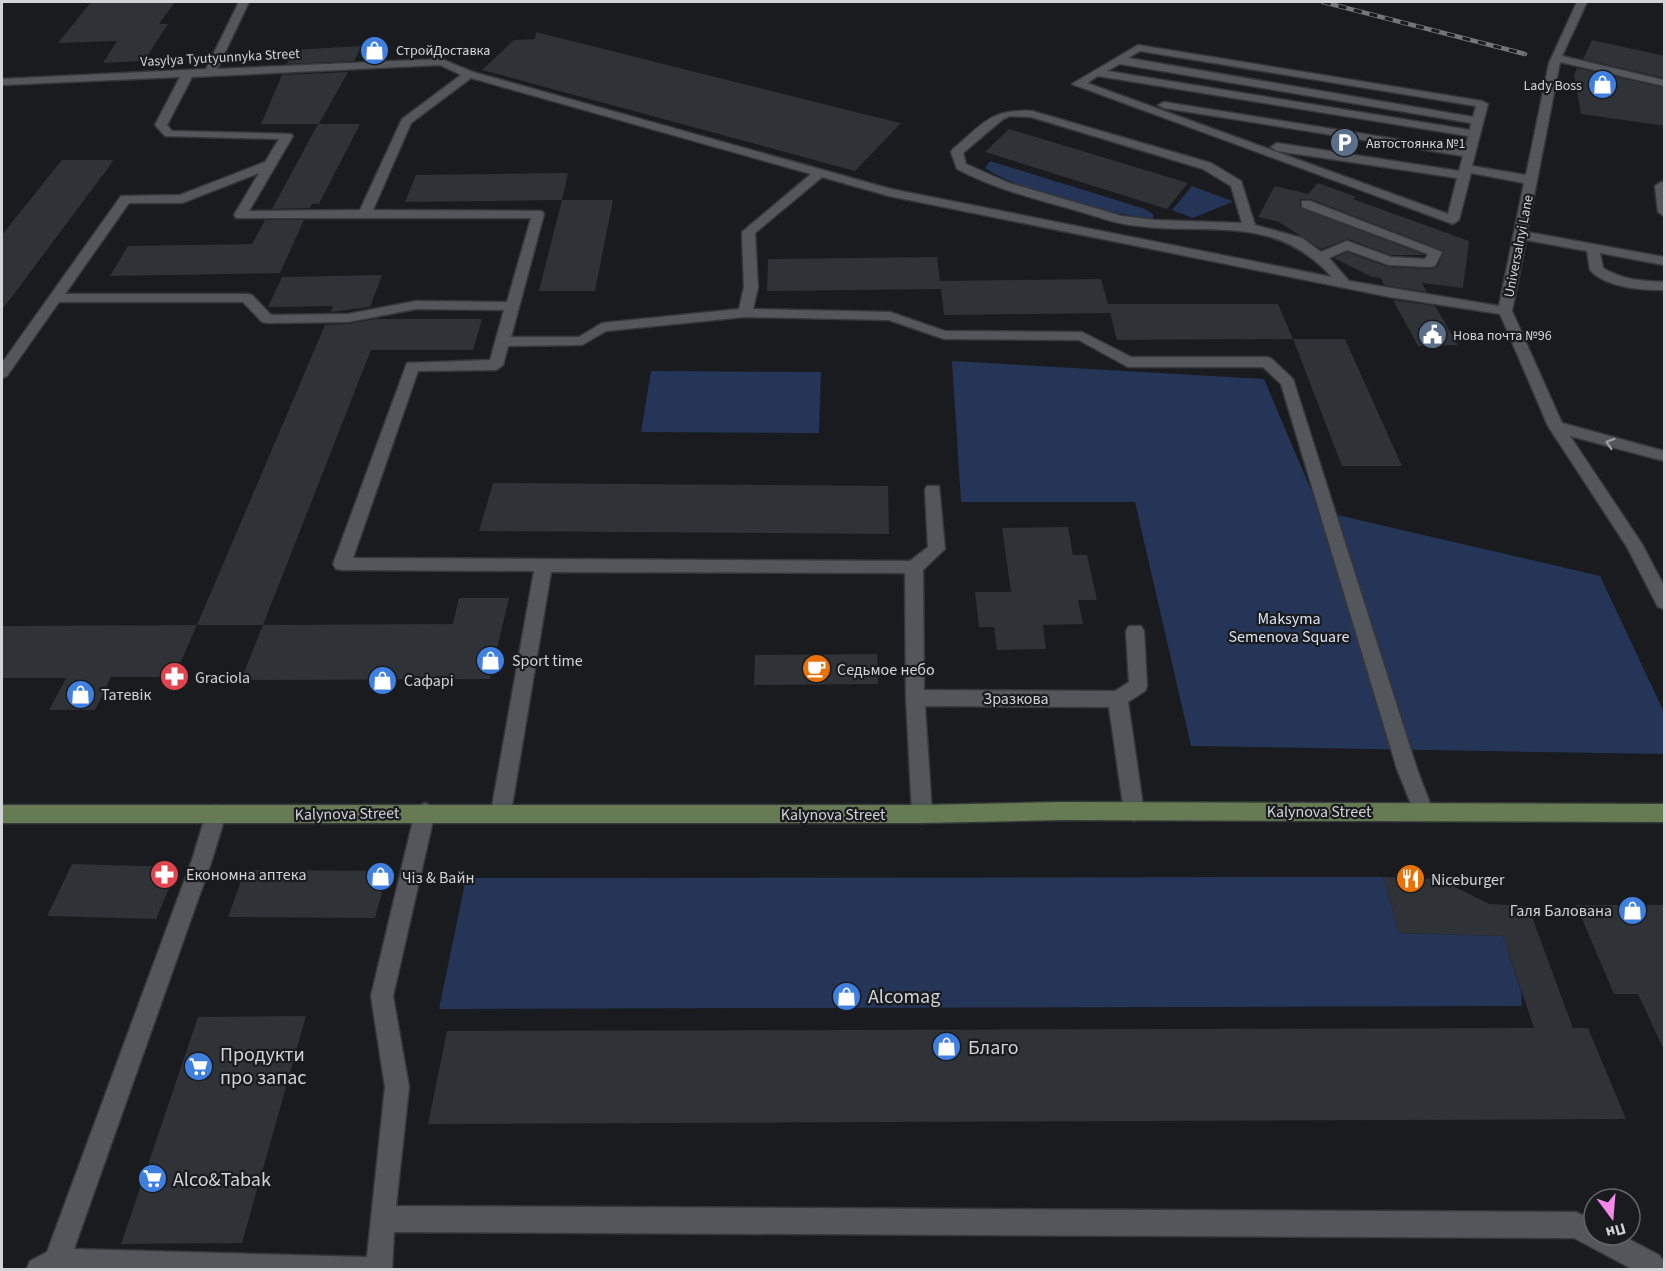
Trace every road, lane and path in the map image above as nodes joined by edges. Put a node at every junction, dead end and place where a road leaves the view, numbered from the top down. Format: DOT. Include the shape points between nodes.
graph roads {
  1 [pos="244,2"];
  2 [pos="1582,2"];
  3 [pos="1556,58"];
  4 [pos="1118,60"];
  5 [pos="210,72"];
  6 [pos="1097,73"];
  7 [pos="188,74"];
  8 [pos="469,74"];
  9 [pos="2,82"];
  10 [pos="1665,83"];
  11 [pos="1124,99"];
  12 [pos="1478,121"];
  13 [pos="1475,134"];
  14 [pos="1238,141"];
  15 [pos="1470,154"];
  16 [pos="270,164"];
  17 [pos="1466,172"];
  18 [pos="818,174"];
  19 [pos="1531,180"];
  20 [pos="1661,186"];
  21 [pos="1306,204"];
  22 [pos="1665,212"];
  23 [pos="365,214"];
  24 [pos="1360,224"];
  25 [pos="1250,229"];
  26 [pos="1520,235"];
  27 [pos="1347,245"];
  28 [pos="1593,249"];
  29 [pos="1319,258"];
  30 [pos="1665,261"];
  31 [pos="1344,284"];
  32 [pos="1665,286"];
  33 [pos="55,298"];
  34 [pos="512,306"];
  35 [pos="1505,311"];
  36 [pos="746,313"];
  37 [pos="502,342"];
  38 [pos="2,373"];
  39 [pos="1556,426"];
  40 [pos="1663,457"];
  41 [pos="933,490"];
  42 [pos="544,565"];
  43 [pos="914,567"];
  44 [pos="1665,602"];
  45 [pos="1135,631"];
  46 [pos="915,698"];
  47 [pos="1118,699"];
  48 [pos="1423,811"];
  49 [pos="425,812"];
  50 [pos="501,812"];
  51 [pos="1134,812"];
  52 [pos="1665,813"];
  53 [pos="2,814"];
  54 [pos="216,814"];
  55 [pos="922,814"];
  56 [pos="382,1219"];
  57 [pos="1582,1229"];
  58 [pos="1617,1247"];
  59 [pos="48,1265"];
  60 [pos="378,1269"];
  61 [pos="1655,1269"];
  1 -- 5 [label="street"];
  2 -- 3 [label="street, Universalnyi Lane"];
  3 -- 10 [label="street"];
  3 -- 19 [label="street, Universalnyi Lane"];
  4 -- 6 [label="street"];
  4 -- 12 [label="street"];
  4 -- 12 [label="street" via="1138,48 1482,104"];
  5 -- 7 [label="street, Vasylya Tyutyunnyka Street"];
  5 -- 8 [label="street, Vasylya Tyutyunnyka Street" via="441,62"];
  6 -- 11 [label="street" via="1078,84"];
  6 -- 13 [label="street"];
  7 -- 9 [label="street, Vasylya Tyutyunnyka Street"];
  7 -- 16 [label="street" via="161,125 169,134 287,136"];
  8 -- 18 [label="street"];
  8 -- 23 [label="street" via="406,121"];
  11 -- 14 [label="street"];
  11 -- 15 [label="street"];
  12 -- 13 [label="street"];
  13 -- 15 [label="street"];
  14 -- 17 [label="street"];
  14 -- 17 [label="street" via="1453,220"];
  15 -- 17 [label="street"];
  16 -- 23 [label="street" via="240,215"];
  16 -- 33 [label="street" via="182,199 125,199"];
  17 -- 19 [label="street"];
  18 -- 31 [label="street" via="889,192"];
  18 -- 36 [label="street" via="747,232 751,287"];
  19 -- 26 [label="street, Universalnyi Lane"];
  20 -- 22 [label="street"];
  21 -- 24 [label="street"];
  23 -- 34 [label="street" via="538,214"];
  24 -- 27 [label="street"];
  24 -- 27 [label="street" via="1435,252 1430,263 1389,261"];
  25 -- 25 [label="street" via="1132,222 1032,194 971,171 961,166 957,152 999,117 1009,113 1032,114 1207,166 1237,184"];
  25 -- 29 [label="street" via="1264,229 1298,241"];
  26 -- 28 [label="street"];
  26 -- 35 [label="street, Universalnyi Lane"];
  27 -- 29 [label="street"];
  28 -- 30 [label="street"];
  28 -- 32 [label="street" via="1597,270 1602,274"];
  29 -- 31 [label="street"];
  31 -- 35 [label="street"];
  33 -- 34 [label="street" via="247,298 267,319 348,318 416,305"];
  33 -- 38 [label="street"];
  34 -- 37 [label="street"];
  35 -- 39 [label="street, Universalnyi Lane"];
  36 -- 37 [label="street" via="602,327 582,341"];
  36 -- 48 [label="street" via="890,316 944,335 1082,336 1128,362 1267,362 1288,382"];
  37 -- 42 [label="street" via="496,365 412,366 342,564"];
  40 -- 39 [label="street, one-way"];
  39 -- 44 [label="street, Universalnyi Lane" via="1634,544"];
  41 -- 43 [label="street" via="937,549"];
  42 -- 43 [label="street"];
  42 -- 50 [label="street"];
  43 -- 46 [label="street"];
  45 -- 47 [label="street" via="1138,686"];
  46 -- 47 [label="street, Зразкова"];
  46 -- 55 [label="street"];
  47 -- 51 [label="street"];
  48 -- 51 [label="main road, Kalynova Street"];
  48 -- 52 [label="main road, Kalynova Street"];
  49 -- 50 [label="main road, Kalynova Street"];
  49 -- 54 [label="main road, Kalynova Street"];
  49 -- 56 [label="street" via="382,996 397,1087"];
  50 -- 55 [label="main road, Kalynova Street"];
  51 -- 55 [label="main road, Kalynova Street"];
  53 -- 54 [label="main road, Kalynova Street"];
  54 -- 59 [label="street"];
  56 -- 57 [label="street"];
  56 -- 60 [label="street"];
  58 -- 61 [label="street"];
  59 -- 60 [label="street"];
}
